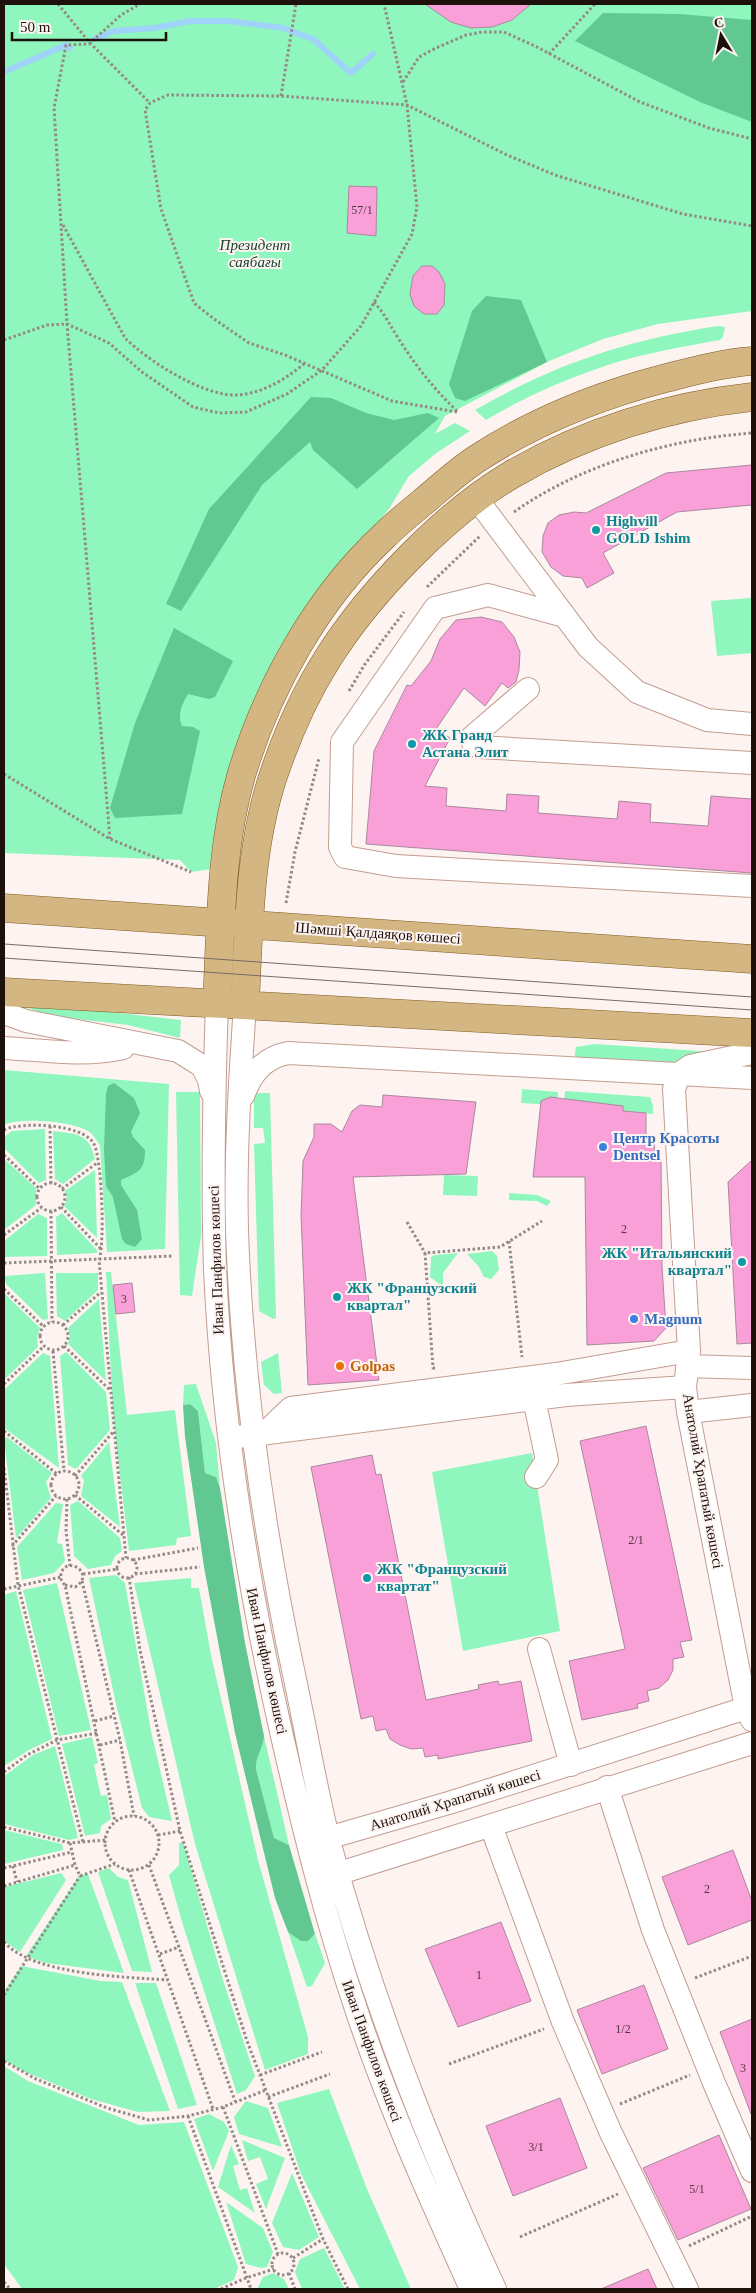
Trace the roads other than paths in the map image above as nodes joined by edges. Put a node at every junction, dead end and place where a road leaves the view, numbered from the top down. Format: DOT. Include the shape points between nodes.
graph roads {
  1 [pos="752,361"];
  2 [pos="752,397"];
  3 [pos="476,498"];
  4 [pos="564,616"];
  5 [pos="528,689"];
  6 [pos="752,724"];
  7 [pos="752,763"];
  8 [pos="752,886"];
  9 [pos="4,908"];
  10 [pos="222,923"];
  11 [pos="249,925"];
  12 [pos="752,959"];
  13 [pos="4,992"];
  14 [pos="217,1002"];
  15 [pos="245,1004"];
  16 [pos="4,1014"];
  17 [pos="752,1033"];
  18 [pos="141,1044"];
  19 [pos="4,1048"];
  20 [pos="752,1053"];
  21 [pos="680,1073"];
  22 [pos="752,1078"];
  23 [pos="213,1107"];
  24 [pos="239,1107"];
  25 [pos="687,1368"];
  26 [pos="752,1368"];
  27 [pos="534,1399"];
  28 [pos="752,1405"];
  29 [pos="688,1412"];
  30 [pos="259,1433"];
  31 [pos="228,1438"];
  32 [pos="536,1476"];
  33 [pos="539,1649"];
  34 [pos="749,1714"];
  35 [pos="752,1743"];
  36 [pos="571,1765"];
  37 [pos="607,1787"];
  38 [pos="491,1826"];
  39 [pos="329,1838"];
  40 [pos="307,1844"];
  41 [pos="339,1874"];
  42 [pos="317,1881"];
  43 [pos="752,2170"];
  44 [pos="471,2289"];
  45 [pos="495,2289"];
  46 [pos="687,2289"];
  1 -- 10 [label="main road" via="698,370 640,385 575,407 526,430 477,458 384,536 341,582 313,621 259,724 241,776 232,817 226,852"];
  2 -- 3 [label="main road" via="678,408 606,430 511,475"];
  3 -- 4 [label="street"];
  3 -- 11 [label="main road" via="416,551 372,599 328,657 301,706 276,766 261,820"];
  4 -- 6 [label="street" via="588,647 637,692 707,720"];
  4 -- 8 [label="street" via="488,595 435,608 342,742 340,847 345,857 396,866"];
  5 -- 7 [label="street" via="472,736 473,743 479,747"];
  9 -- 10 [label="main road, Шәмші Қалдаяқов көшесі"];
  10 -- 11 [label="main road, Шәмші Қалдаяқов көшесі"];
  10 -- 14 [label="main road"];
  11 -- 12 [label="main road, Шәмші Қалдаяқов көшесі"];
  11 -- 15 [label="main road"];
  13 -- 14 [label="main road"];
  14 -- 15 [label="main road"];
  14 -- 23 [label="street, Иван Панфилов көшесі"];
  15 -- 17 [label="main road"];
  15 -- 24 [label="street, Иван Панфилов көшесі"];
  16 -- 18 [label="street"];
  18 -- 19 [label="street" via="113,1050 60,1052"];
  18 -- 23 [label="street" via="178,1051 202,1066 209,1080"];
  20 -- 21 [label="street" via="690,1066"];
  21 -- 22 [label="street"];
  21 -- 24 [label="street" via="288,1053 276,1055 257,1069 248,1082"];
  21 -- 25 [label="street, Анатолий Храпатый көшесі" via="674,1096"];
  23 -- 31 [label="street, Иван Панфилов көшесі" via="216,1271"];
  24 -- 30 [label="street, Иван Панфилов көшесі" via="238,1255"];
  25 -- 26 [label="street"];
  25 -- 27 [label="street"];
  25 -- 29 [label="street, Анатолий Храпатый көшесі"];
  25 -- 30 [label="street" via="556,1374 291,1408"];
  27 -- 30 [label="street"];
  27 -- 32 [label="street" via="547,1460"];
  28 -- 29 [label="street"];
  29 -- 34 [label="street, Анатолий Храпатый көшесі"];
  30 -- 31 [label="street"];
  30 -- 39 [label="street, Иван Панфилов көшесі" via="276,1592"];
  31 -- 40 [label="street, Иван Панфилов көшесі" via="259,1633"];
  33 -- 36 [label="street"];
  34 -- 36 [label="street, Анатолий Храпатый көшесі"];
  35 -- 37 [label="street"];
  36 -- 39 [label="street, Анатолий Храпатый көшесі"];
  37 -- 38 [label="street"];
  37 -- 43 [label="street" via="653,1930 707,2068"];
  38 -- 41 [label="street"];
  38 -- 46 [label="street" via="563,2022 611,2134"];
  39 -- 40 [label="street, Анатолий Храпатый көшесі"];
  39 -- 41 [label="street, Иван Панфилов көшесі"];
  40 -- 42 [label="street, Иван Панфилов көшесі"];
  41 -- 42 [label="street"];
  41 -- 45 [label="street, Иван Панфилов көшесі" via="404,2073 464,2222"];
  42 -- 44 [label="street, Иван Панфилов көшесі" via="355,2008 401,2132"];
}
